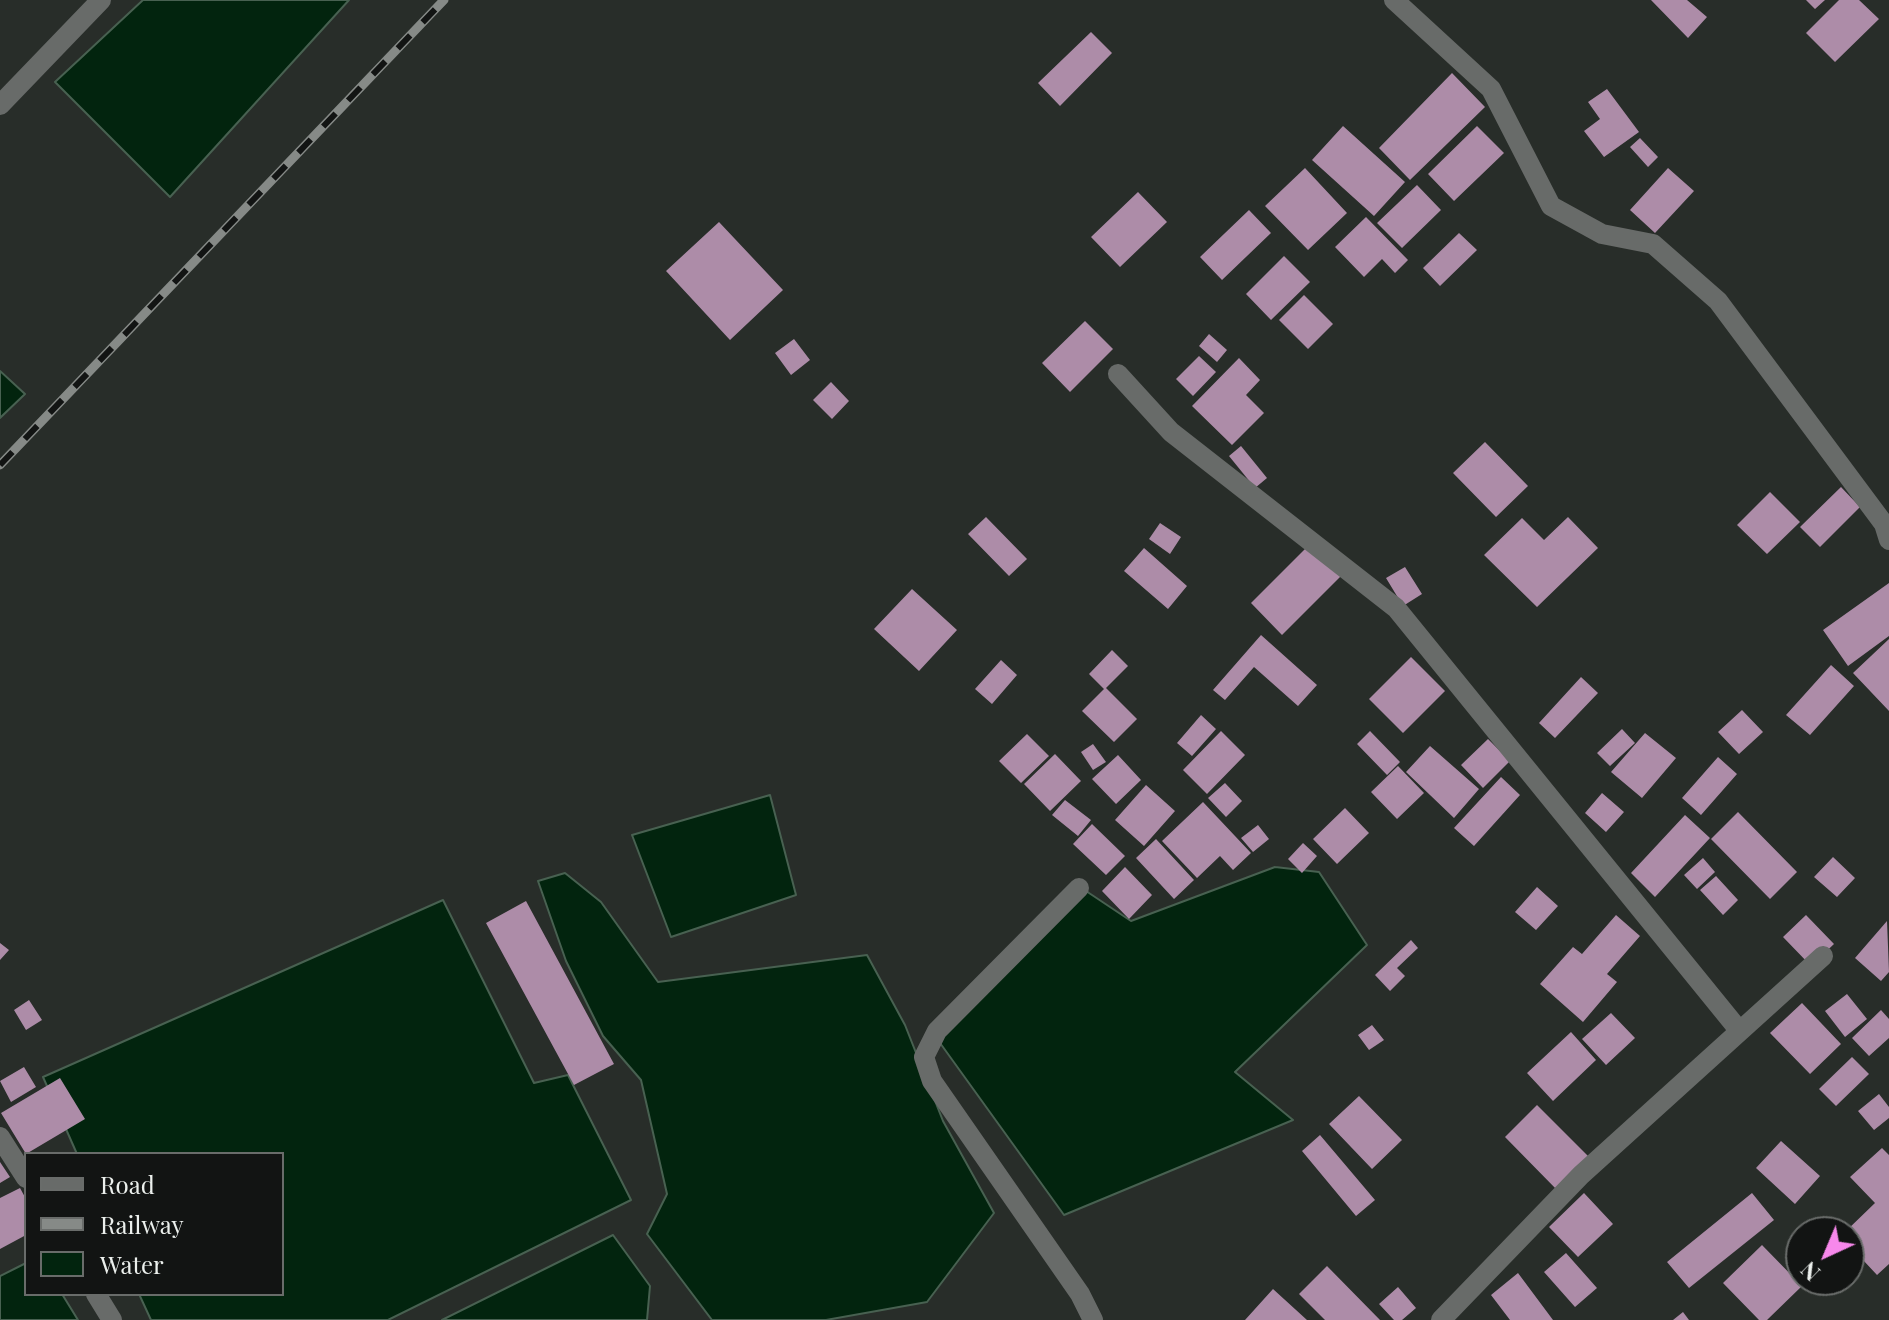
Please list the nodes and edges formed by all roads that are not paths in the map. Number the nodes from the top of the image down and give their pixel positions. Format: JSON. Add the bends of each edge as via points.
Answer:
{"nodes":[{"id":1,"x":101,"y":0,"type":"edge"},
{"id":2,"x":1394,"y":0,"type":"edge"},
{"id":3,"x":3,"y":96,"type":"edge"},
{"id":4,"x":1118,"y":374,"type":"dead end"},
{"id":5,"x":1887,"y":528,"type":"edge"},
{"id":6,"x":1079,"y":888,"type":"dead end"},
{"id":7,"x":1823,"y":956,"type":"dead end"},
{"id":8,"x":1738,"y":1029,"type":"junction"},
{"id":9,"x":0,"y":1137,"type":"edge"},
{"id":10,"x":24,"y":1175,"type":"edge"},
{"id":11,"x":97,"y":1296,"type":"edge"},
{"id":12,"x":112,"y":1320,"type":"edge"},
{"id":13,"x":1093,"y":1320,"type":"edge"},
{"id":14,"x":1441,"y":1320,"type":"edge"}],
"edges":[{"from":1,"to":3,"type":"street"},
{"from":2,"to":5,"type":"street","via":[[1491,89],[1551,206],[1602,234],[1653,244],[1718,301]]},
{"from":4,"to":8,"type":"street","via":[[1171,432],[1396,608]]},
{"from":6,"to":13,"type":"street","via":[[937,1031],[924,1057],[932,1081]]},
{"from":7,"to":8,"type":"street"},
{"from":8,"to":14,"type":"street","via":[[1581,1175]]},
{"from":9,"to":10,"type":"street"},
{"from":11,"to":12,"type":"street"}]}
